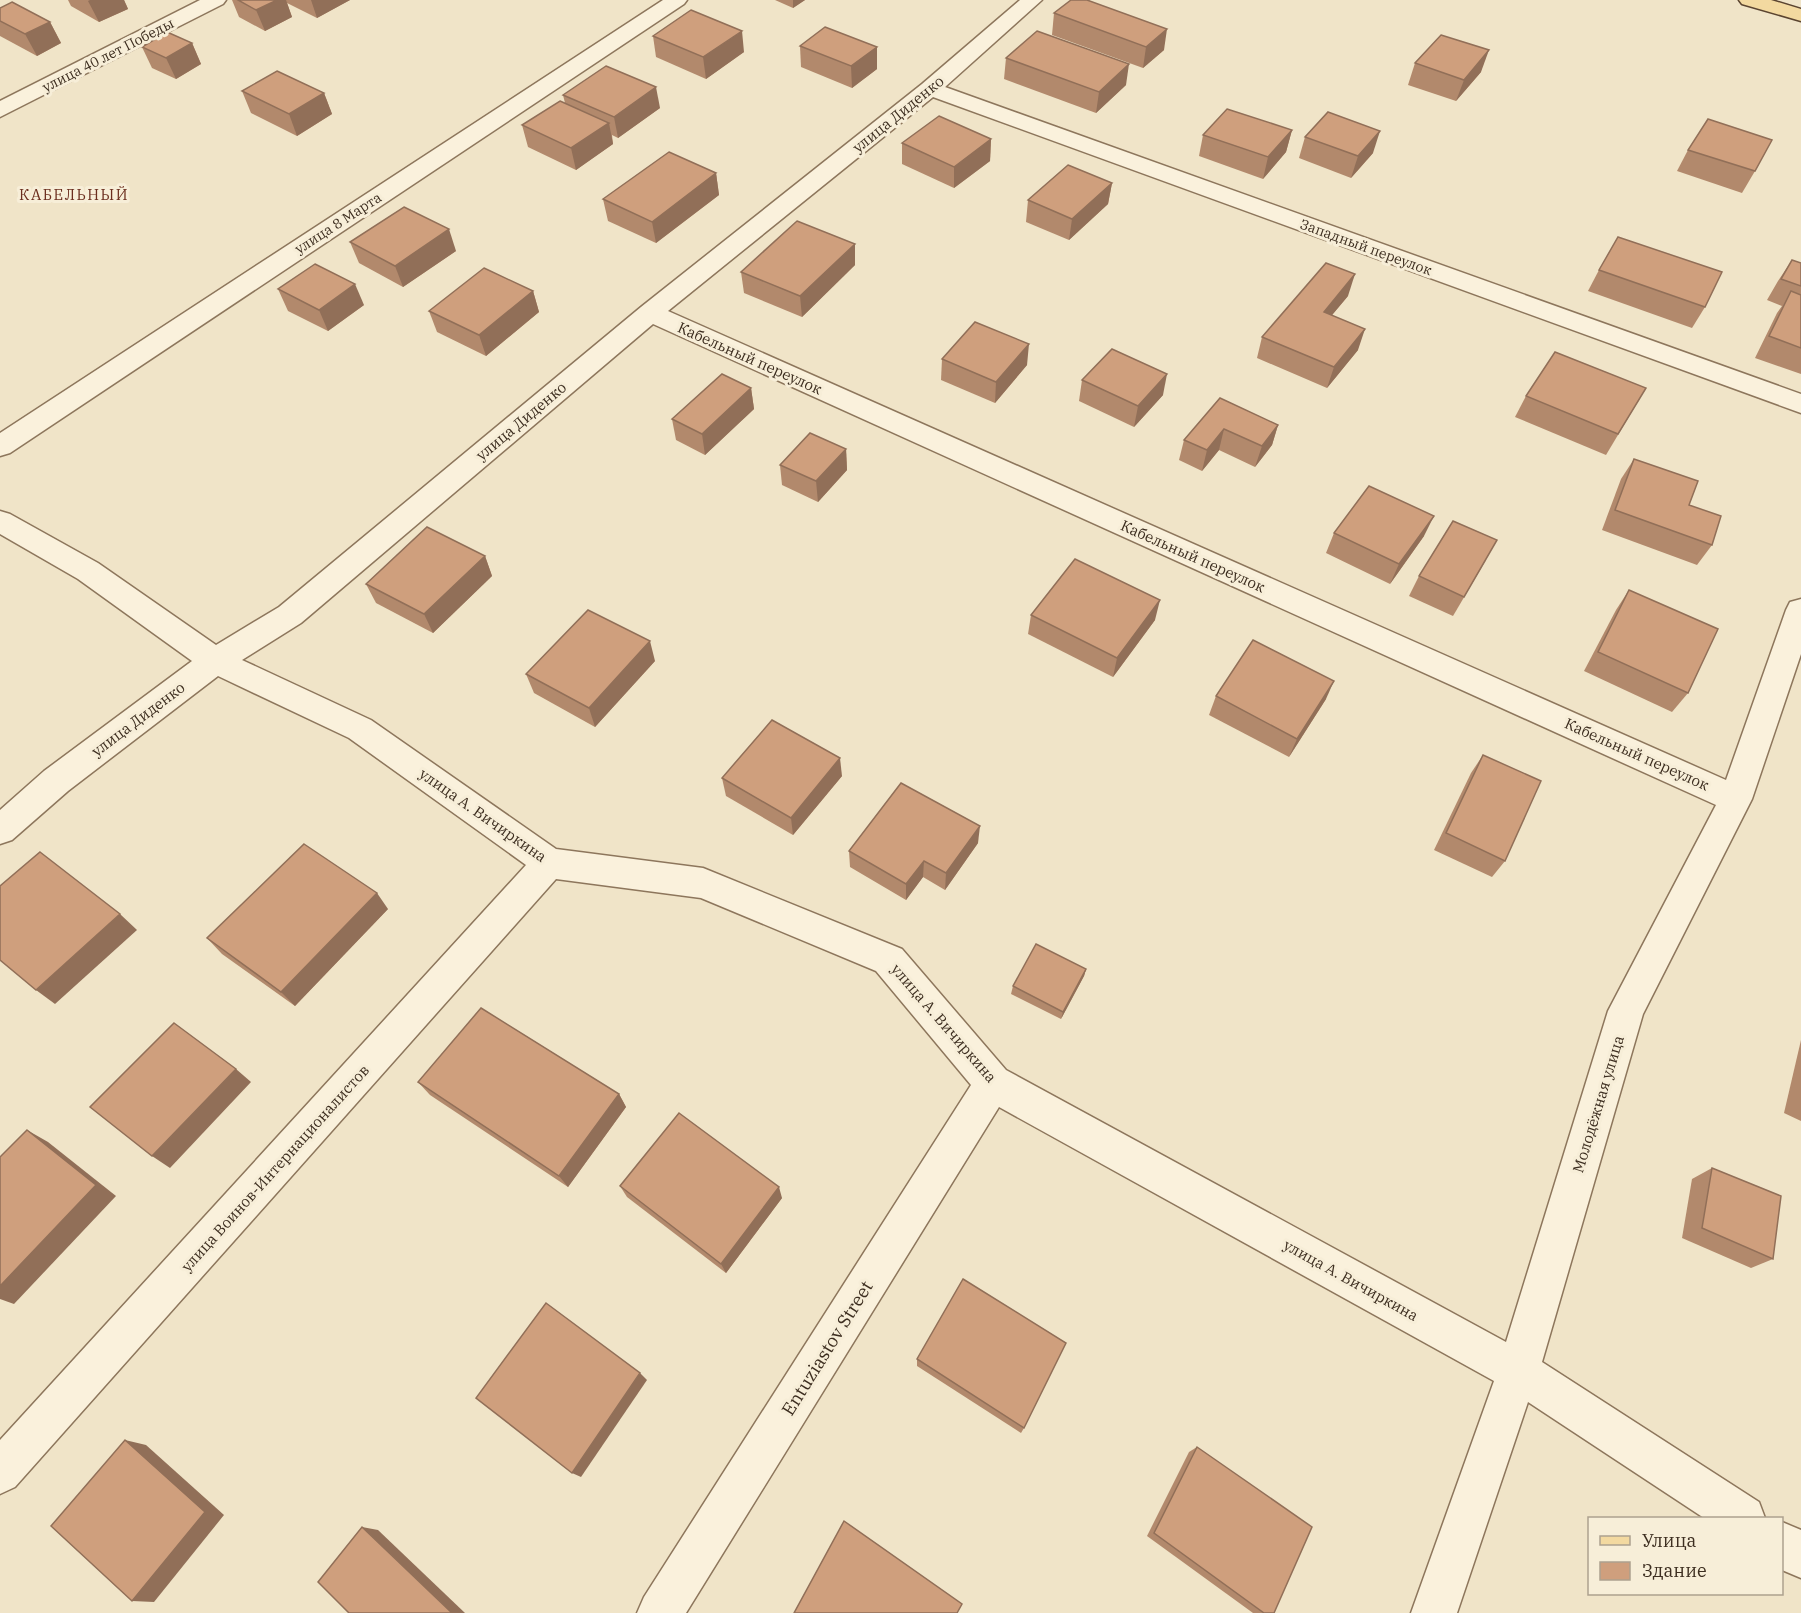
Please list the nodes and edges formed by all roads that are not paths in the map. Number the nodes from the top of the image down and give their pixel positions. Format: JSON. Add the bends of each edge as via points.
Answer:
{"nodes":[{"id":1,"x":216,"y":0,"type":"edge"},
{"id":2,"x":677,"y":0,"type":"edge"},
{"id":3,"x":1032,"y":0,"type":"edge"},
{"id":4,"x":1749,"y":0,"type":"edge"},
{"id":5,"x":1801,"y":15,"type":"edge"},
{"id":6,"x":930,"y":89,"type":"junction"},
{"id":7,"x":0,"y":110,"type":"edge"},
{"id":8,"x":650,"y":313,"type":"junction"},
{"id":9,"x":1801,"y":404,"type":"edge"},
{"id":10,"x":0,"y":446,"type":"edge"},
{"id":11,"x":0,"y":520,"type":"edge"},
{"id":12,"x":1801,"y":610,"type":"edge"},
{"id":13,"x":215,"y":662,"type":"junction"},
{"id":14,"x":1737,"y":799,"type":"junction"},
{"id":15,"x":0,"y":830,"type":"edge"},
{"id":16,"x":549,"y":863,"type":"junction"},
{"id":17,"x":993,"y":1083,"type":"junction"},
{"id":18,"x":1518,"y":1371,"type":"junction"},
{"id":19,"x":0,"y":1472,"type":"edge"},
{"id":20,"x":1741,"y":1517,"type":"edge"},
{"id":21,"x":1783,"y":1545,"type":"edge"},
{"id":22,"x":1801,"y":1556,"type":"edge"},
{"id":23,"x":660,"y":1613,"type":"edge"},
{"id":24,"x":1434,"y":1613,"type":"edge"}],
"edges":[{"from":1,"to":7,"type":"street","name":"улица 40 лет Победы"},
{"from":2,"to":10,"type":"street","name":"улица 8 Марта"},
{"from":3,"to":6,"type":"street","name":"улица Диденко"},
{"from":4,"to":5,"type":"main road"},
{"from":6,"to":8,"type":"street","name":"улица Диденко"},
{"from":6,"to":9,"type":"street","name":"Западный переулок"},
{"from":8,"to":13,"type":"street","name":"улица Диденко","via":[[290,615]]},
{"from":8,"to":14,"type":"street","name":"Кабельный переулок"},
{"from":11,"to":13,"type":"street","name":"улица А. Вичиркина","via":[[88,571]]},
{"from":12,"to":14,"type":"street","name":"Молодёжная улица"},
{"from":13,"to":15,"type":"street","name":"улица Диденко","via":[[56,781]]},
{"from":13,"to":16,"type":"street","name":"улица А. Вичиркина","via":[[360,729]]},
{"from":14,"to":18,"type":"street","name":"Молодёжная улица","via":[[1626,1011]]},
{"from":16,"to":17,"type":"street","name":"улица А. Вичиркина","via":[[704,883],[889,960]]},
{"from":16,"to":19,"type":"street","name":"улица Воинов-Интернационалистов"},
{"from":17,"to":18,"type":"street","name":"улица А. Вичиркина"},
{"from":17,"to":23,"type":"street","name":"Entuziastov Street"},
{"from":18,"to":20,"type":"street","name":"улица А. Вичиркина"},
{"from":18,"to":24,"type":"street","name":"Молодёжная улица"},
{"from":21,"to":22,"type":"street"}]}
